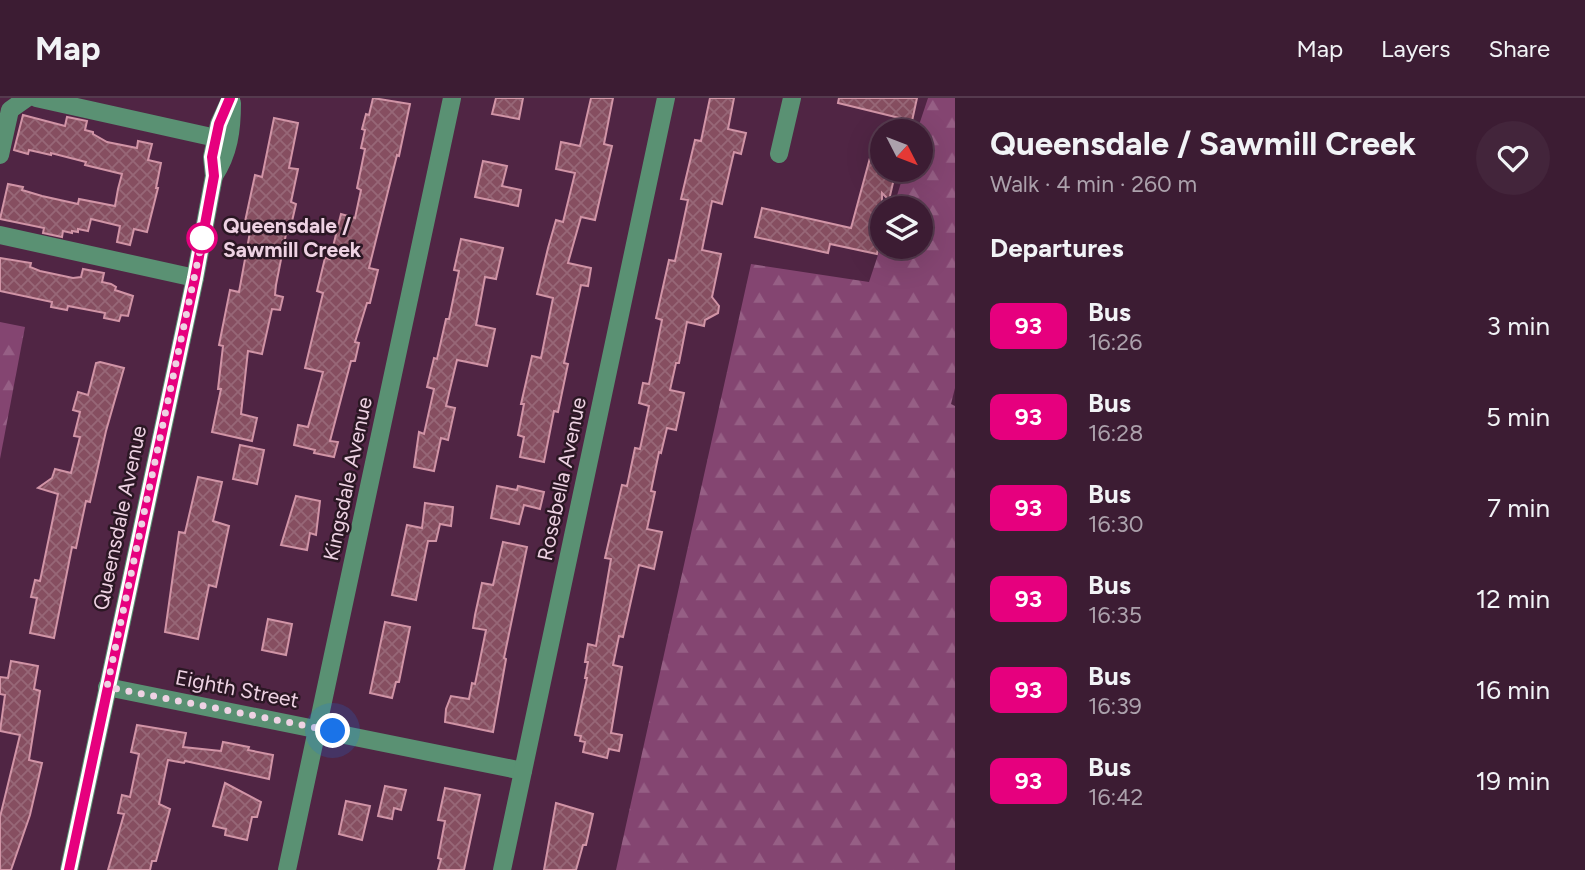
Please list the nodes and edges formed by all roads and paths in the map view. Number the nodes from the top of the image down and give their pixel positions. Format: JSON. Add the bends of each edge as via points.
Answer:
{"nodes":[{"id":1,"x":27,"y":98,"type":"edge"},
{"id":2,"x":36,"y":98,"type":"edge"},
{"id":3,"x":231,"y":98,"type":"edge"},
{"id":4,"x":452,"y":98,"type":"edge"},
{"id":5,"x":666,"y":98,"type":"edge"},
{"id":6,"x":792,"y":98,"type":"edge"},
{"id":7,"x":216,"y":138,"type":"junction"},
{"id":8,"x":779,"y":154,"type":"dead end"},
{"id":9,"x":0,"y":155,"type":"edge"},
{"id":10,"x":214,"y":176,"type":"junction"},
{"id":11,"x":0,"y":235,"type":"edge"},
{"id":12,"x":195,"y":278,"type":"junction"},
{"id":13,"x":107,"y":687,"type":"junction"},
{"id":14,"x":318,"y":728,"type":"junction"},
{"id":15,"x":523,"y":771,"type":"junction"},
{"id":16,"x":69,"y":870,"type":"edge"},
{"id":17,"x":288,"y":870,"type":"edge"},
{"id":18,"x":502,"y":870,"type":"edge"}],
"edges":[{"from":1,"to":9,"type":"street","via":[[10,110]]},
{"from":2,"to":7,"type":"street"},
{"from":3,"to":7,"type":"street","name":"Queensdale Avenue"},
{"from":3,"to":10,"type":"street","name":"Queensdale Avenue","via":[[232,127],[225,159]]},
{"from":4,"to":14,"type":"street","name":"Kingsdale Avenue"},
{"from":5,"to":15,"type":"street","name":"Rosebella Avenue"},
{"from":6,"to":8,"type":"street"},
{"from":7,"to":10,"type":"street","name":"Queensdale Avenue"},
{"from":10,"to":12,"type":"street","name":"Queensdale Avenue"},
{"from":11,"to":12,"type":"street"},
{"from":12,"to":13,"type":"street","name":"Queensdale Avenue"},
{"from":13,"to":14,"type":"street","name":"Eighth Street"},
{"from":13,"to":16,"type":"street","name":"Queensdale Avenue"},
{"from":14,"to":15,"type":"street","name":"Eighth Street"},
{"from":14,"to":17,"type":"street","name":"Kingsdale Avenue"},
{"from":15,"to":18,"type":"street","name":"Rosebella Avenue"}]}
